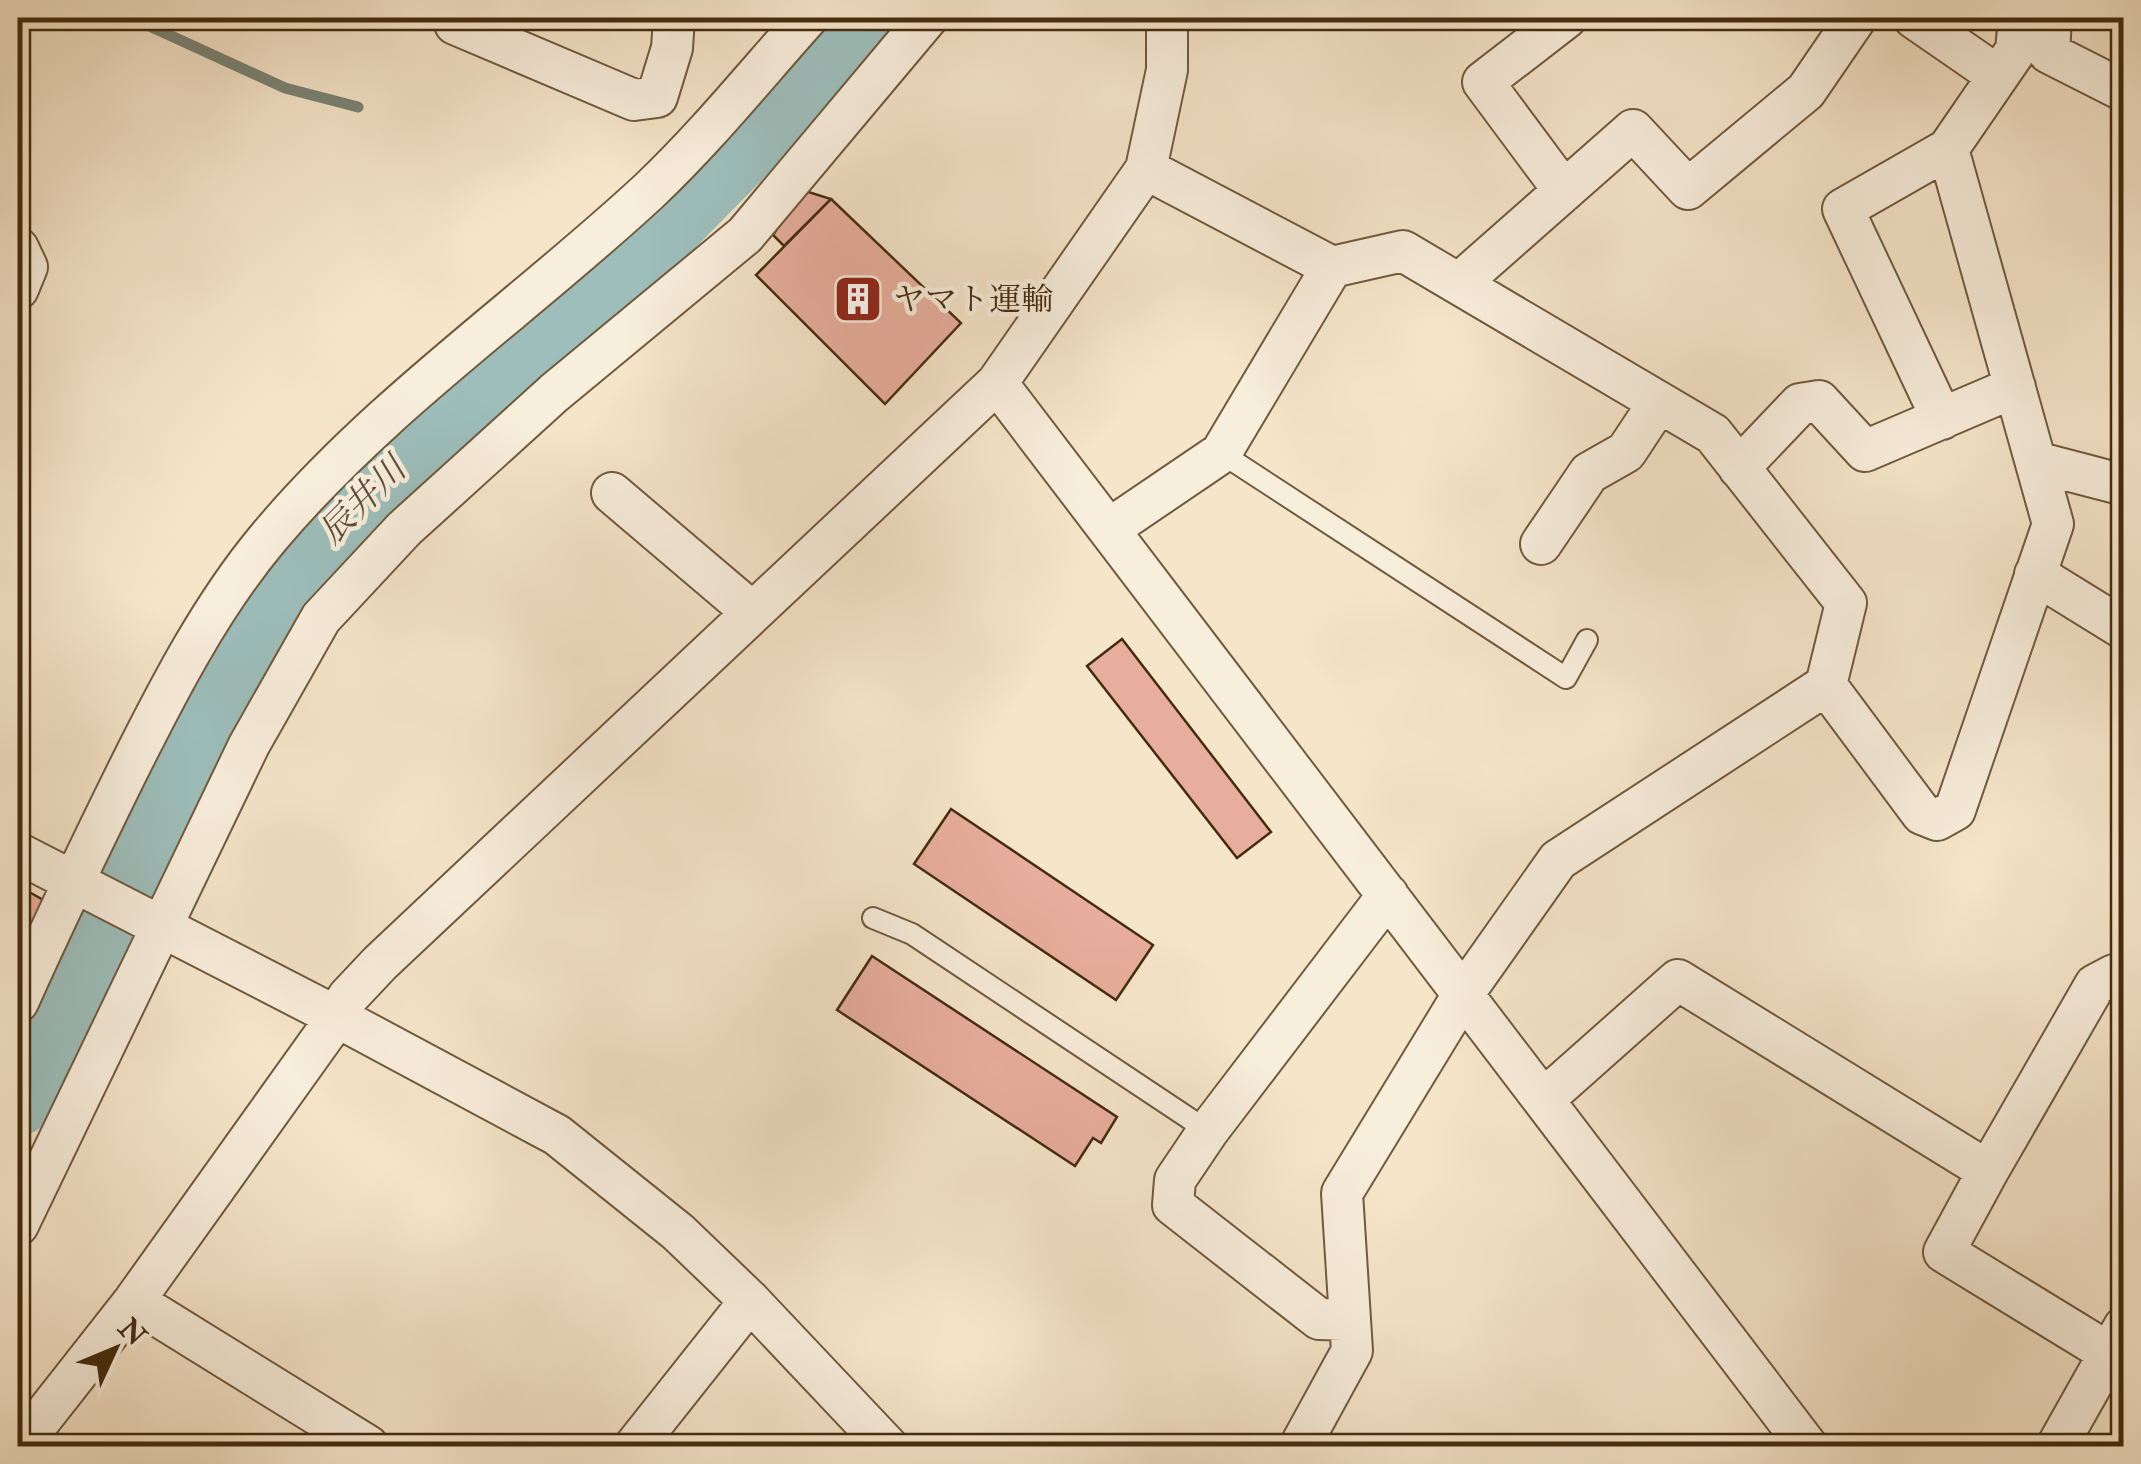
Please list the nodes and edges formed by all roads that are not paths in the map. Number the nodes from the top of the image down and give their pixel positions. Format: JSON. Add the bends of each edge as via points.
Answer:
{"nodes":[{"id":1,"x":674,"y":18,"type":"edge"},
{"id":2,"x":807,"y":18,"type":"edge"},
{"id":3,"x":928,"y":18,"type":"edge"},
{"id":4,"x":1166,"y":18,"type":"edge"},
{"id":5,"x":1566,"y":18,"type":"edge"},
{"id":6,"x":1856,"y":18,"type":"edge"},
{"id":7,"x":1914,"y":18,"type":"edge"},
{"id":8,"x":2019,"y":18,"type":"edge"},
{"id":9,"x":2051,"y":18,"type":"edge"},
{"id":10,"x":454,"y":24,"type":"dead end"},
{"id":11,"x":1998,"y":76,"type":"junction"},
{"id":12,"x":2124,"y":91,"type":"edge"},
{"id":13,"x":1948,"y":149,"type":"junction"},
{"id":14,"x":1146,"y":170,"type":"junction"},
{"id":15,"x":1564,"y":192,"type":"junction"},
{"id":16,"x":18,"y":248,"type":"edge"},
{"id":17,"x":1332,"y":267,"type":"junction"},
{"id":18,"x":1464,"y":284,"type":"junction"},
{"id":19,"x":18,"y":289,"type":"edge"},
{"id":20,"x":997,"y":382,"type":"junction"},
{"id":21,"x":2015,"y":388,"type":"junction"},
{"id":22,"x":1659,"y":402,"type":"junction"},
{"id":23,"x":1942,"y":418,"type":"junction"},
{"id":24,"x":1221,"y":453,"type":"junction"},
{"id":25,"x":2036,"y":462,"type":"junction"},
{"id":26,"x":1740,"y":468,"type":"junction"},
{"id":27,"x":2124,"y":485,"type":"edge"},
{"id":28,"x":612,"y":493,"type":"dead end"},
{"id":29,"x":1109,"y":529,"type":"junction"},
{"id":30,"x":1541,"y":544,"type":"dead end"},
{"id":31,"x":2036,"y":574,"type":"junction"},
{"id":32,"x":752,"y":612,"type":"junction"},
{"id":33,"x":2124,"y":628,"type":"edge"},
{"id":34,"x":1586,"y":640,"type":"dead end"},
{"id":35,"x":1826,"y":685,"type":"junction"},
{"id":36,"x":18,"y":853,"type":"edge"},
{"id":37,"x":79,"y":884,"type":"junction"},
{"id":38,"x":1388,"y":894,"type":"junction"},
{"id":39,"x":873,"y":918,"type":"dead end"},
{"id":40,"x":154,"y":922,"type":"junction"},
{"id":41,"x":2124,"y":985,"type":"edge"},
{"id":42,"x":1464,"y":994,"type":"junction"},
{"id":43,"x":18,"y":1002,"type":"edge"},
{"id":44,"x":338,"y":1017,"type":"junction"},
{"id":45,"x":1544,"y":1100,"type":"junction"},
{"id":46,"x":1208,"y":1131,"type":"junction"},
{"id":47,"x":1988,"y":1171,"type":"junction"},
{"id":48,"x":18,"y":1224,"type":"edge"},
{"id":49,"x":750,"y":1300,"type":"junction"},
{"id":50,"x":134,"y":1301,"type":"junction"},
{"id":51,"x":1350,"y":1320,"type":"junction"},
{"id":52,"x":2116,"y":1340,"type":"edge"},
{"id":53,"x":652,"y":1440,"type":"edge"},
{"id":54,"x":20,"y":1446,"type":"edge"},
{"id":55,"x":368,"y":1446,"type":"edge"},
{"id":56,"x":887,"y":1446,"type":"edge"},
{"id":57,"x":1300,"y":1446,"type":"edge"},
{"id":58,"x":1808,"y":1446,"type":"edge"},
{"id":59,"x":2057,"y":1446,"type":"edge"}],
"edges":[{"from":1,"to":10,"type":"street","via":[[657,97],[634,100]]},
{"from":2,"to":37,"type":"street","via":[[647,192],[374,424],[266,540],[157,710]]},
{"from":3,"to":40,"type":"street","via":[[745,235],[554,393],[404,529],[322,618]]},
{"from":4,"to":14,"type":"street","via":[[1167,70]]},
{"from":5,"to":15,"type":"street","via":[[1483,82]]},
{"from":6,"to":15,"type":"street","via":[[1806,92],[1688,188],[1633,130]]},
{"from":7,"to":11,"type":"street"},
{"from":8,"to":11,"type":"street","via":[[2016,50]]},
{"from":9,"to":12,"type":"street","via":[[2048,53]]},
{"from":11,"to":13,"type":"street"},
{"from":13,"to":21,"type":"street"},
{"from":13,"to":23,"type":"street","via":[[1843,209]]},
{"from":14,"to":17,"type":"street"},
{"from":14,"to":20,"type":"street"},
{"from":15,"to":18,"type":"street"},
{"from":16,"to":19,"type":"street","via":[[27,267]]},
{"from":17,"to":18,"type":"street","via":[[1403,251]]},
{"from":17,"to":24,"type":"street"},
{"from":18,"to":22,"type":"street"},
{"from":20,"to":29,"type":"street"},
{"from":20,"to":32,"type":"street"},
{"from":21,"to":23,"type":"street"},
{"from":21,"to":25,"type":"street"},
{"from":22,"to":26,"type":"street","via":[[1713,434]]},
{"from":22,"to":30,"type":"street","via":[[1626,452],[1590,474]]},
{"from":23,"to":26,"type":"street","via":[[1865,451],[1820,401],[1800,404]]},
{"from":24,"to":29,"type":"street"},
{"from":24,"to":34,"type":"lane","via":[[1566,678]]},
{"from":25,"to":27,"type":"street"},
{"from":25,"to":31,"type":"street","via":[[2053,524]]},
{"from":26,"to":35,"type":"street","via":[[1846,604]]},
{"from":28,"to":32,"type":"street"},
{"from":29,"to":38,"type":"street"},
{"from":31,"to":33,"type":"street"},
{"from":31,"to":35,"type":"street","via":[[1954,810],[1937,820],[1922,814]]},
{"from":32,"to":44,"type":"street","via":[[380,962]]},
{"from":35,"to":42,"type":"street","via":[[1558,860]]},
{"from":36,"to":37,"type":"street"},
{"from":37,"to":40,"type":"street"},
{"from":37,"to":43,"type":"street"},
{"from":38,"to":42,"type":"street"},
{"from":38,"to":46,"type":"street"},
{"from":39,"to":46,"type":"lane","via":[[912,934]]},
{"from":40,"to":44,"type":"street"},
{"from":40,"to":48,"type":"street"},
{"from":41,"to":47,"type":"street","via":[[2114,975],[2095,986]]},
{"from":42,"to":45,"type":"street"},
{"from":42,"to":51,"type":"street","via":[[1342,1193]]},
{"from":44,"to":49,"type":"street","via":[[557,1135]]},
{"from":44,"to":50,"type":"street"},
{"from":45,"to":47,"type":"street","via":[[1678,980]]},
{"from":45,"to":58,"type":"street"},
{"from":46,"to":51,"type":"street","via":[[1174,1180],[1173,1205],[1318,1318]]},
{"from":47,"to":52,"type":"street","via":[[1944,1252]]},
{"from":49,"to":53,"type":"street"},
{"from":49,"to":56,"type":"street"},
{"from":50,"to":54,"type":"street"},
{"from":50,"to":55,"type":"street"},
{"from":51,"to":57,"type":"street","via":[[1352,1351]]},
{"from":52,"to":59,"type":"street"}]}
